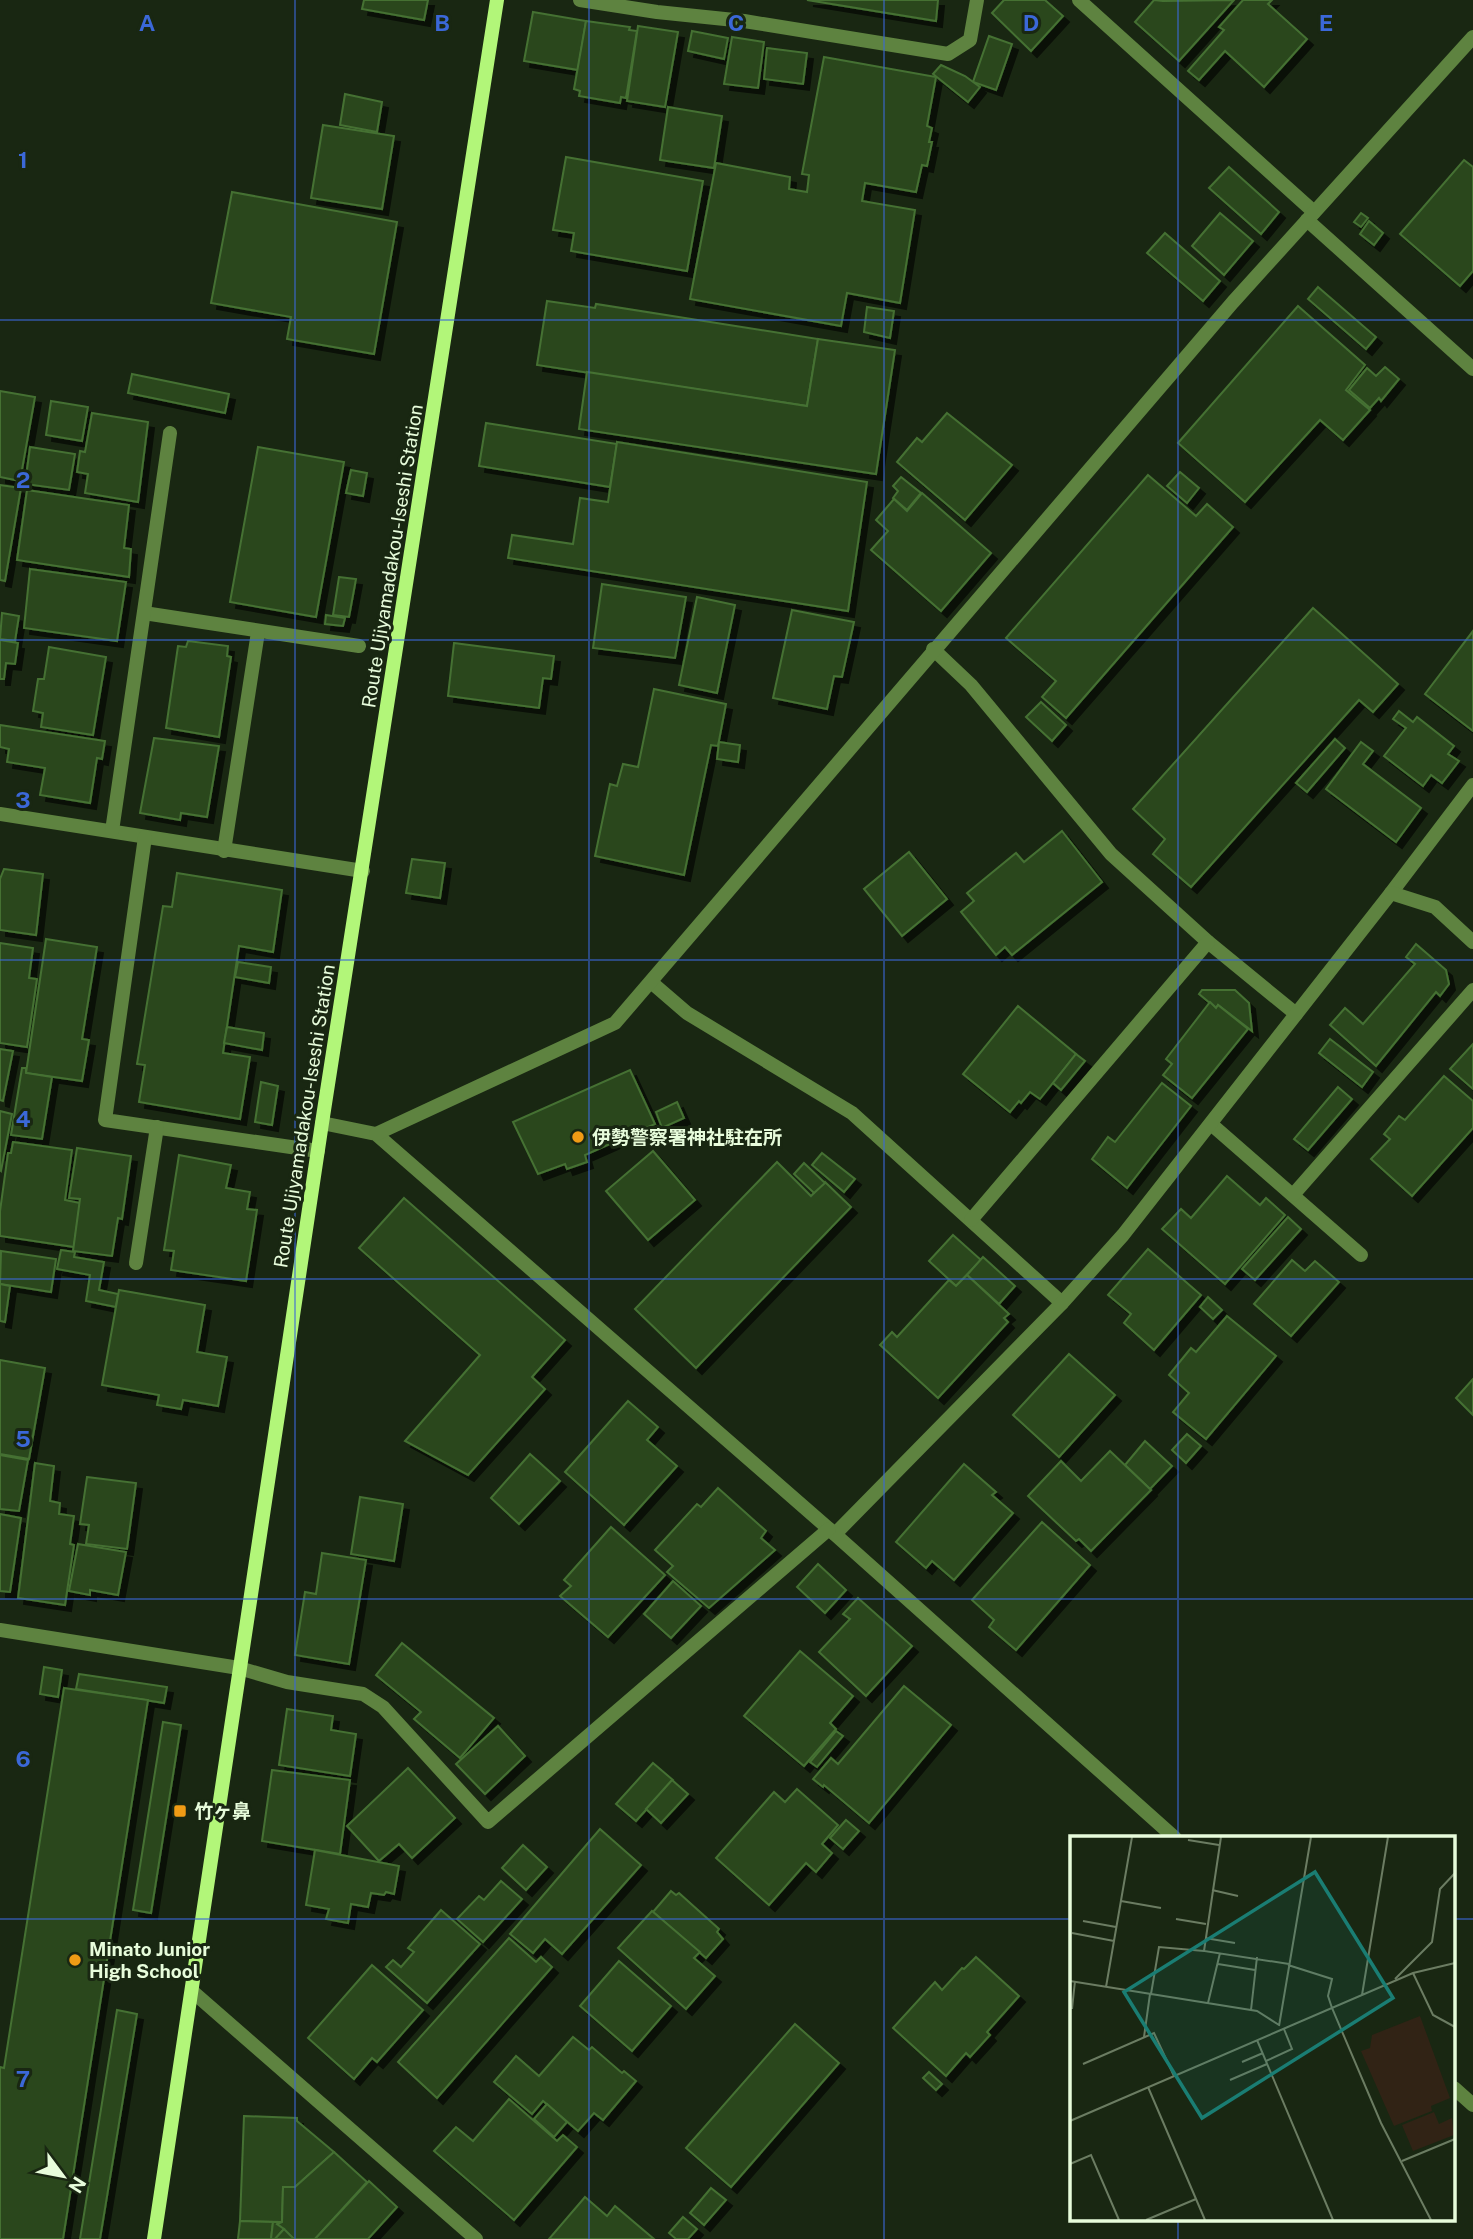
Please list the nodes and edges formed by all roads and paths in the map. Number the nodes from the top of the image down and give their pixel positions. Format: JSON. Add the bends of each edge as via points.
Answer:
{"nodes":[{"id":1,"x":497,"y":0,"type":"edge"},
{"id":2,"x":580,"y":0,"type":"edge"},
{"id":3,"x":976,"y":0,"type":"edge"},
{"id":4,"x":1079,"y":0,"type":"edge"},
{"id":5,"x":1473,"y":37,"type":"edge"},
{"id":6,"x":1311,"y":216,"type":"junction"},
{"id":7,"x":1473,"y":369,"type":"edge"},
{"id":8,"x":170,"y":433,"type":"dead end"},
{"id":9,"x":144,"y":613,"type":"junction"},
{"id":10,"x":258,"y":632,"type":"junction"},
{"id":11,"x":359,"y":646,"type":"dead end"},
{"id":12,"x":933,"y":649,"type":"junction"},
{"id":13,"x":1473,"y":785,"type":"edge"},
{"id":14,"x":0,"y":814,"type":"edge"},
{"id":15,"x":112,"y":831,"type":"junction"},
{"id":16,"x":145,"y":837,"type":"junction"},
{"id":17,"x":224,"y":851,"type":"junction"},
{"id":18,"x":363,"y":871,"type":"junction"},
{"id":19,"x":1391,"y":893,"type":"junction"},
{"id":20,"x":1208,"y":942,"type":"junction"},
{"id":21,"x":1473,"y":942,"type":"edge"},
{"id":22,"x":651,"y":982,"type":"junction"},
{"id":23,"x":1473,"y":990,"type":"edge"},
{"id":24,"x":1296,"y":1014,"type":"junction"},
{"id":25,"x":322,"y":1124,"type":"junction"},
{"id":26,"x":1211,"y":1124,"type":"junction"},
{"id":27,"x":156,"y":1127,"type":"junction"},
{"id":28,"x":376,"y":1134,"type":"junction"},
{"id":29,"x":318,"y":1151,"type":"junction"},
{"id":30,"x":1293,"y":1195,"type":"junction"},
{"id":31,"x":971,"y":1220,"type":"junction"},
{"id":32,"x":1361,"y":1255,"type":"dead end"},
{"id":33,"x":136,"y":1263,"type":"dead end"},
{"id":34,"x":1062,"y":1303,"type":"junction"},
{"id":35,"x":832,"y":1531,"type":"junction"},
{"id":36,"x":0,"y":1630,"type":"edge"},
{"id":37,"x":239,"y":1668,"type":"junction"},
{"id":38,"x":1173,"y":1836,"type":"edge"},
{"id":39,"x":193,"y":1992,"type":"junction"},
{"id":40,"x":1456,"y":2090,"type":"edge"},
{"id":41,"x":1473,"y":2105,"type":"edge"},
{"id":42,"x":154,"y":2239,"type":"edge"},
{"id":43,"x":476,"y":2239,"type":"edge"}],
"edges":[{"from":1,"to":18,"type":"main road","name":"Route Ujiyamadakou-Iseshi Station"},
{"from":2,"to":3,"type":"street","via":[[948,54],[970,40]]},
{"from":4,"to":6,"type":"street"},
{"from":5,"to":6,"type":"street"},
{"from":6,"to":7,"type":"street"},
{"from":6,"to":12,"type":"street"},
{"from":8,"to":9,"type":"street"},
{"from":9,"to":10,"type":"street"},
{"from":9,"to":15,"type":"street"},
{"from":10,"to":11,"type":"street"},
{"from":10,"to":17,"type":"street"},
{"from":12,"to":20,"type":"street","via":[[971,685],[1111,854]]},
{"from":12,"to":22,"type":"street"},
{"from":13,"to":19,"type":"street"},
{"from":14,"to":15,"type":"street"},
{"from":15,"to":16,"type":"street"},
{"from":16,"to":17,"type":"street"},
{"from":16,"to":27,"type":"street","via":[[105,1120]]},
{"from":17,"to":18,"type":"street"},
{"from":18,"to":25,"type":"main road","name":"Route Ujiyamadakou-Iseshi Station"},
{"from":19,"to":21,"type":"street","via":[[1435,907]]},
{"from":19,"to":24,"type":"street"},
{"from":20,"to":24,"type":"street"},
{"from":20,"to":31,"type":"street"},
{"from":22,"to":28,"type":"street","via":[[615,1023]]},
{"from":22,"to":31,"type":"street","via":[[687,1013],[852,1113]]},
{"from":23,"to":30,"type":"street"},
{"from":24,"to":26,"type":"street"},
{"from":25,"to":28,"type":"street"},
{"from":25,"to":29,"type":"main road","name":"Route Ujiyamadakou-Iseshi Station"},
{"from":26,"to":30,"type":"street"},
{"from":26,"to":34,"type":"street"},
{"from":27,"to":29,"type":"street"},
{"from":27,"to":33,"type":"street"},
{"from":28,"to":35,"type":"street"},
{"from":29,"to":37,"type":"main road","name":"Route Ujiyamadakou-Iseshi Station"},
{"from":30,"to":32,"type":"street"},
{"from":31,"to":34,"type":"street"},
{"from":34,"to":35,"type":"street"},
{"from":35,"to":37,"type":"street","via":[[488,1822],[373,1700],[363,1694],[287,1682]]},
{"from":35,"to":38,"type":"street"},
{"from":36,"to":37,"type":"street"},
{"from":37,"to":39,"type":"main road","name":"Route Ujiyamadakou-Iseshi Station"},
{"from":39,"to":42,"type":"main road","name":"Route Ujiyamadakou-Iseshi Station"},
{"from":39,"to":43,"type":"street"},
{"from":40,"to":41,"type":"street"}]}
